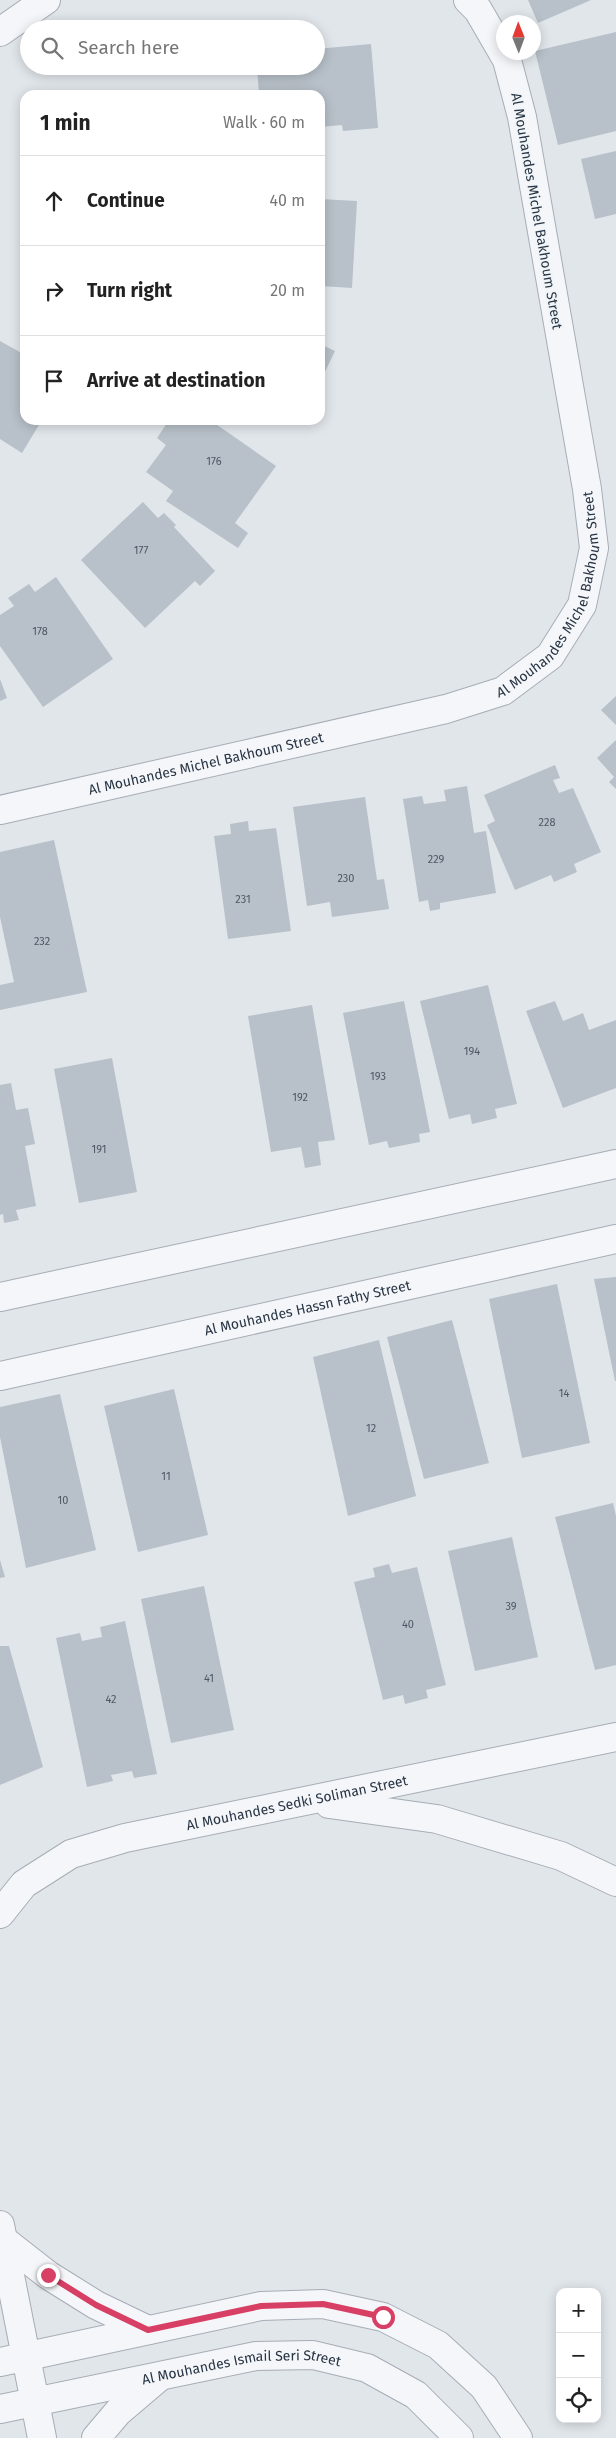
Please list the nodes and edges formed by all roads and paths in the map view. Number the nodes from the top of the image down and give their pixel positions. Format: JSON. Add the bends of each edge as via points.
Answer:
{"nodes":[{"id":1,"x":46,"y":0,"type":"edge"},
{"id":2,"x":468,"y":0,"type":"edge"},
{"id":3,"x":0,"y":32,"type":"edge"},
{"id":4,"x":0,"y":810,"type":"edge"},
{"id":5,"x":616,"y":1164,"type":"edge"},
{"id":6,"x":616,"y":1240,"type":"edge"},
{"id":7,"x":0,"y":1297,"type":"edge"},
{"id":8,"x":0,"y":1376,"type":"edge"},
{"id":9,"x":616,"y":1737,"type":"edge"},
{"id":10,"x":308,"y":1802,"type":"junction"},
{"id":11,"x":616,"y":1882,"type":"edge"},
{"id":12,"x":0,"y":1914,"type":"edge"},
{"id":13,"x":1,"y":2236,"type":"edge"},
{"id":14,"x":148,"y":2330,"type":"junction"},
{"id":15,"x":13,"y":2359,"type":"edge"},
{"id":16,"x":160,"y":2376,"type":"junction"},
{"id":17,"x":34,"y":2402,"type":"junction"},
{"id":18,"x":0,"y":2410,"type":"edge"},
{"id":19,"x":42,"y":2438,"type":"edge"},
{"id":20,"x":96,"y":2438,"type":"edge"},
{"id":21,"x":460,"y":2438,"type":"edge"},
{"id":22,"x":518,"y":2438,"type":"edge"}],
"edges":[{"from":1,"to":3,"type":"street"},
{"from":2,"to":4,"type":"street","name":"Al Mouhandes Michel Bakhoum Street","via":[[478,10],[508,60],[522,117],[593,538],[594,548],[582,605],[550,656],[503,692],[446,710]]},
{"from":5,"to":7,"type":"street"},
{"from":6,"to":8,"type":"street","name":"Al Mouhandes Hassn Fathy Street"},
{"from":9,"to":10,"type":"street","name":"Al Mouhandes Sedki Soliman Street"},
{"from":10,"to":11,"type":"street","via":[[436,1819],[561,1856]]},
{"from":10,"to":12,"type":"street","name":"Al Mouhandes Sedki Soliman Street","via":[[125,1838],[71,1854],[24,1884]]},
{"from":13,"to":14,"type":"street","via":[[48,2275],[96,2305]]},
{"from":13,"to":15,"type":"street"},
{"from":14,"to":15,"type":"street"},
{"from":14,"to":22,"type":"street","via":[[261,2306],[323,2304],[383,2317],[438,2345],[484,2387]]},
{"from":15,"to":17,"type":"street"},
{"from":16,"to":17,"type":"street","name":"Al Mouhandes Ismail Seri Street"},
{"from":16,"to":20,"type":"street","via":[[118,2412]]},
{"from":16,"to":21,"type":"street","name":"Al Mouhandes Ismail Seri Street","via":[[256,2356],[312,2354],[367,2368],[416,2395]]},
{"from":17,"to":18,"type":"street","name":"Al Mouhandes Ismail Seri Street"},
{"from":17,"to":19,"type":"street"}]}
